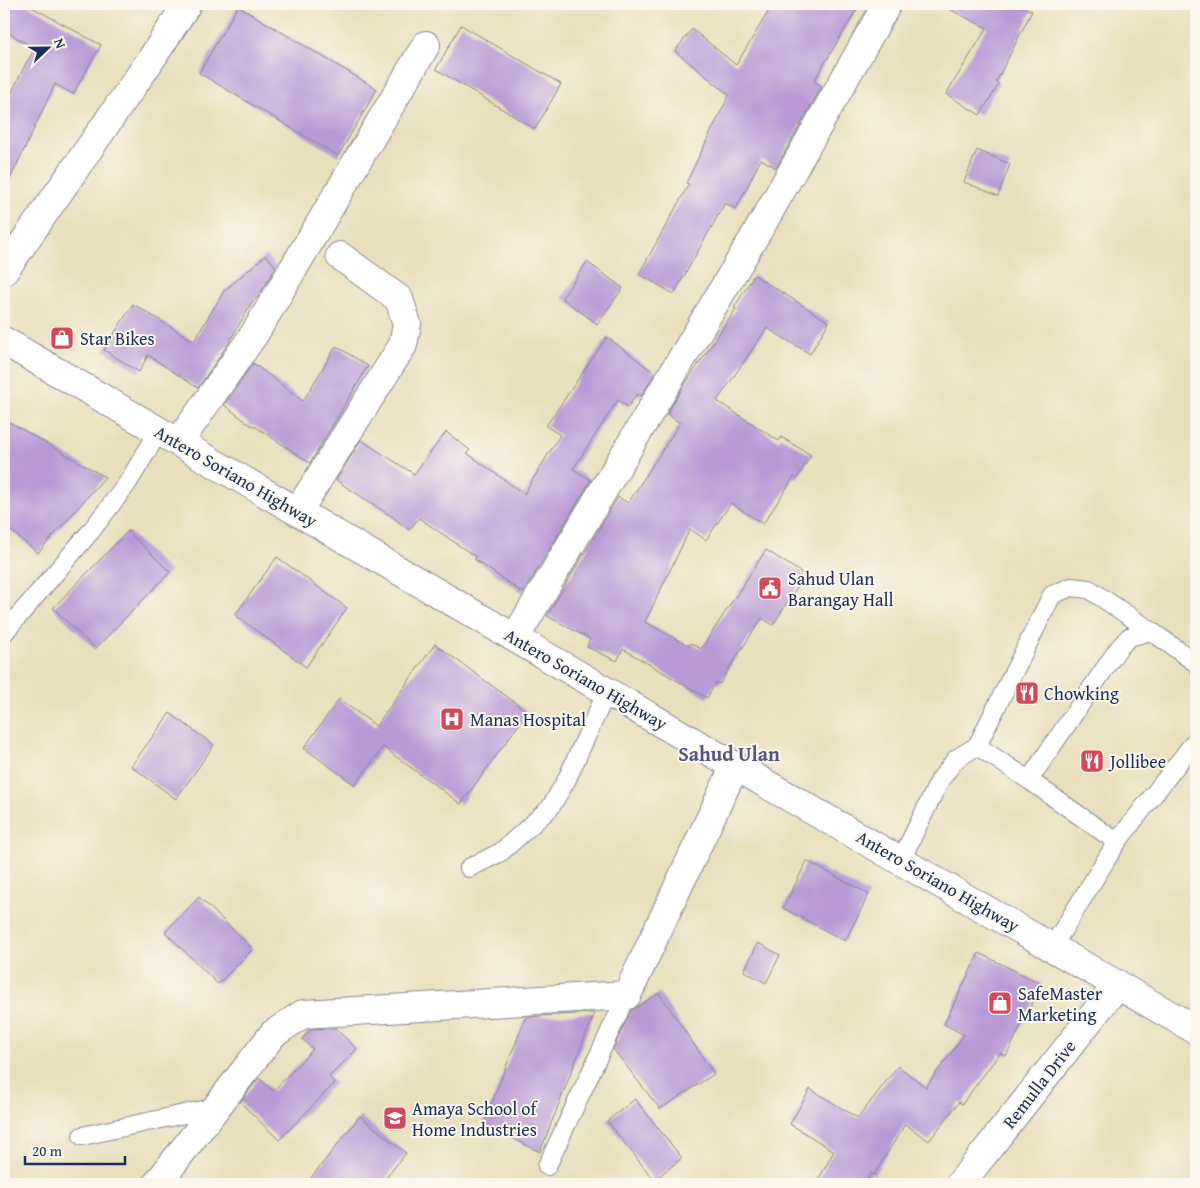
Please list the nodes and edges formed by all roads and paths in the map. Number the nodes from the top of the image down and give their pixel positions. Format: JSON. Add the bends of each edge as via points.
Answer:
{"nodes":[{"id":1,"x":187,"y":4,"type":"edge"},
{"id":2,"x":888,"y":4,"type":"edge"},
{"id":3,"x":426,"y":45,"type":"dead end"},
{"id":4,"x":340,"y":256,"type":"dead end"},
{"id":5,"x":4,"y":271,"type":"edge"},
{"id":6,"x":4,"y":341,"type":"edge"},
{"id":7,"x":169,"y":437,"type":"junction"},
{"id":8,"x":298,"y":512,"type":"junction"},
{"id":9,"x":1150,"y":631,"type":"junction"},
{"id":10,"x":4,"y":633,"type":"edge"},
{"id":11,"x":515,"y":638,"type":"junction"},
{"id":12,"x":1196,"y":664,"type":"edge"},
{"id":13,"x":607,"y":691,"type":"junction"},
{"id":14,"x":1196,"y":740,"type":"edge"},
{"id":15,"x":977,"y":746,"type":"junction"},
{"id":16,"x":735,"y":766,"type":"junction"},
{"id":17,"x":1029,"y":780,"type":"junction"},
{"id":18,"x":1117,"y":842,"type":"junction"},
{"id":19,"x":901,"y":860,"type":"junction"},
{"id":20,"x":469,"y":868,"type":"dead end"},
{"id":21,"x":1053,"y":946,"type":"junction"},
{"id":22,"x":1118,"y":984,"type":"junction"},
{"id":23,"x":627,"y":994,"type":"junction"},
{"id":24,"x":1196,"y":1030,"type":"edge"},
{"id":25,"x":218,"y":1107,"type":"junction"},
{"id":26,"x":82,"y":1136,"type":"dead end"},
{"id":27,"x":546,"y":1166,"type":"dead end"},
{"id":28,"x":157,"y":1184,"type":"edge"},
{"id":29,"x":960,"y":1184,"type":"edge"}],
"edges":[{"from":1,"to":5,"type":"street"},
{"from":2,"to":11,"type":"street","via":[[760,228]]},
{"from":3,"to":7,"type":"street","via":[[255,333]]},
{"from":4,"to":8,"type":"street","via":[[399,299],[407,324],[403,344]]},
{"from":6,"to":7,"type":"street","name":"Antero Soriano Highway"},
{"from":7,"to":8,"type":"street","name":"Antero Soriano Highway"},
{"from":7,"to":10,"type":"lane"},
{"from":8,"to":11,"type":"street","name":"Antero Soriano Highway"},
{"from":9,"to":12,"type":"lane"},
{"from":9,"to":15,"type":"lane","via":[[1089,589],[1071,586],[1052,595]]},
{"from":9,"to":17,"type":"lane","via":[[1129,638],[1118,649]]},
{"from":11,"to":13,"type":"street","name":"Antero Soriano Highway"},
{"from":13,"to":16,"type":"street","name":"Antero Soriano Highway"},
{"from":13,"to":20,"type":"lane","via":[[566,781],[550,808],[501,852]]},
{"from":14,"to":18,"type":"lane"},
{"from":15,"to":17,"type":"lane"},
{"from":15,"to":19,"type":"lane","via":[[956,759],[940,780]]},
{"from":16,"to":19,"type":"street","name":"Antero Soriano Highway"},
{"from":16,"to":23,"type":"street"},
{"from":17,"to":18,"type":"lane"},
{"from":18,"to":21,"type":"lane"},
{"from":19,"to":21,"type":"street","name":"Antero Soriano Highway"},
{"from":21,"to":22,"type":"street","name":"Antero Soriano Highway"},
{"from":22,"to":24,"type":"street","name":"Antero Soriano Highway"},
{"from":22,"to":29,"type":"street","name":"Remulla Drive"},
{"from":23,"to":25,"type":"street","via":[[303,1014],[273,1034]]},
{"from":23,"to":27,"type":"lane"},
{"from":25,"to":26,"type":"lane"},
{"from":25,"to":28,"type":"street"}]}
